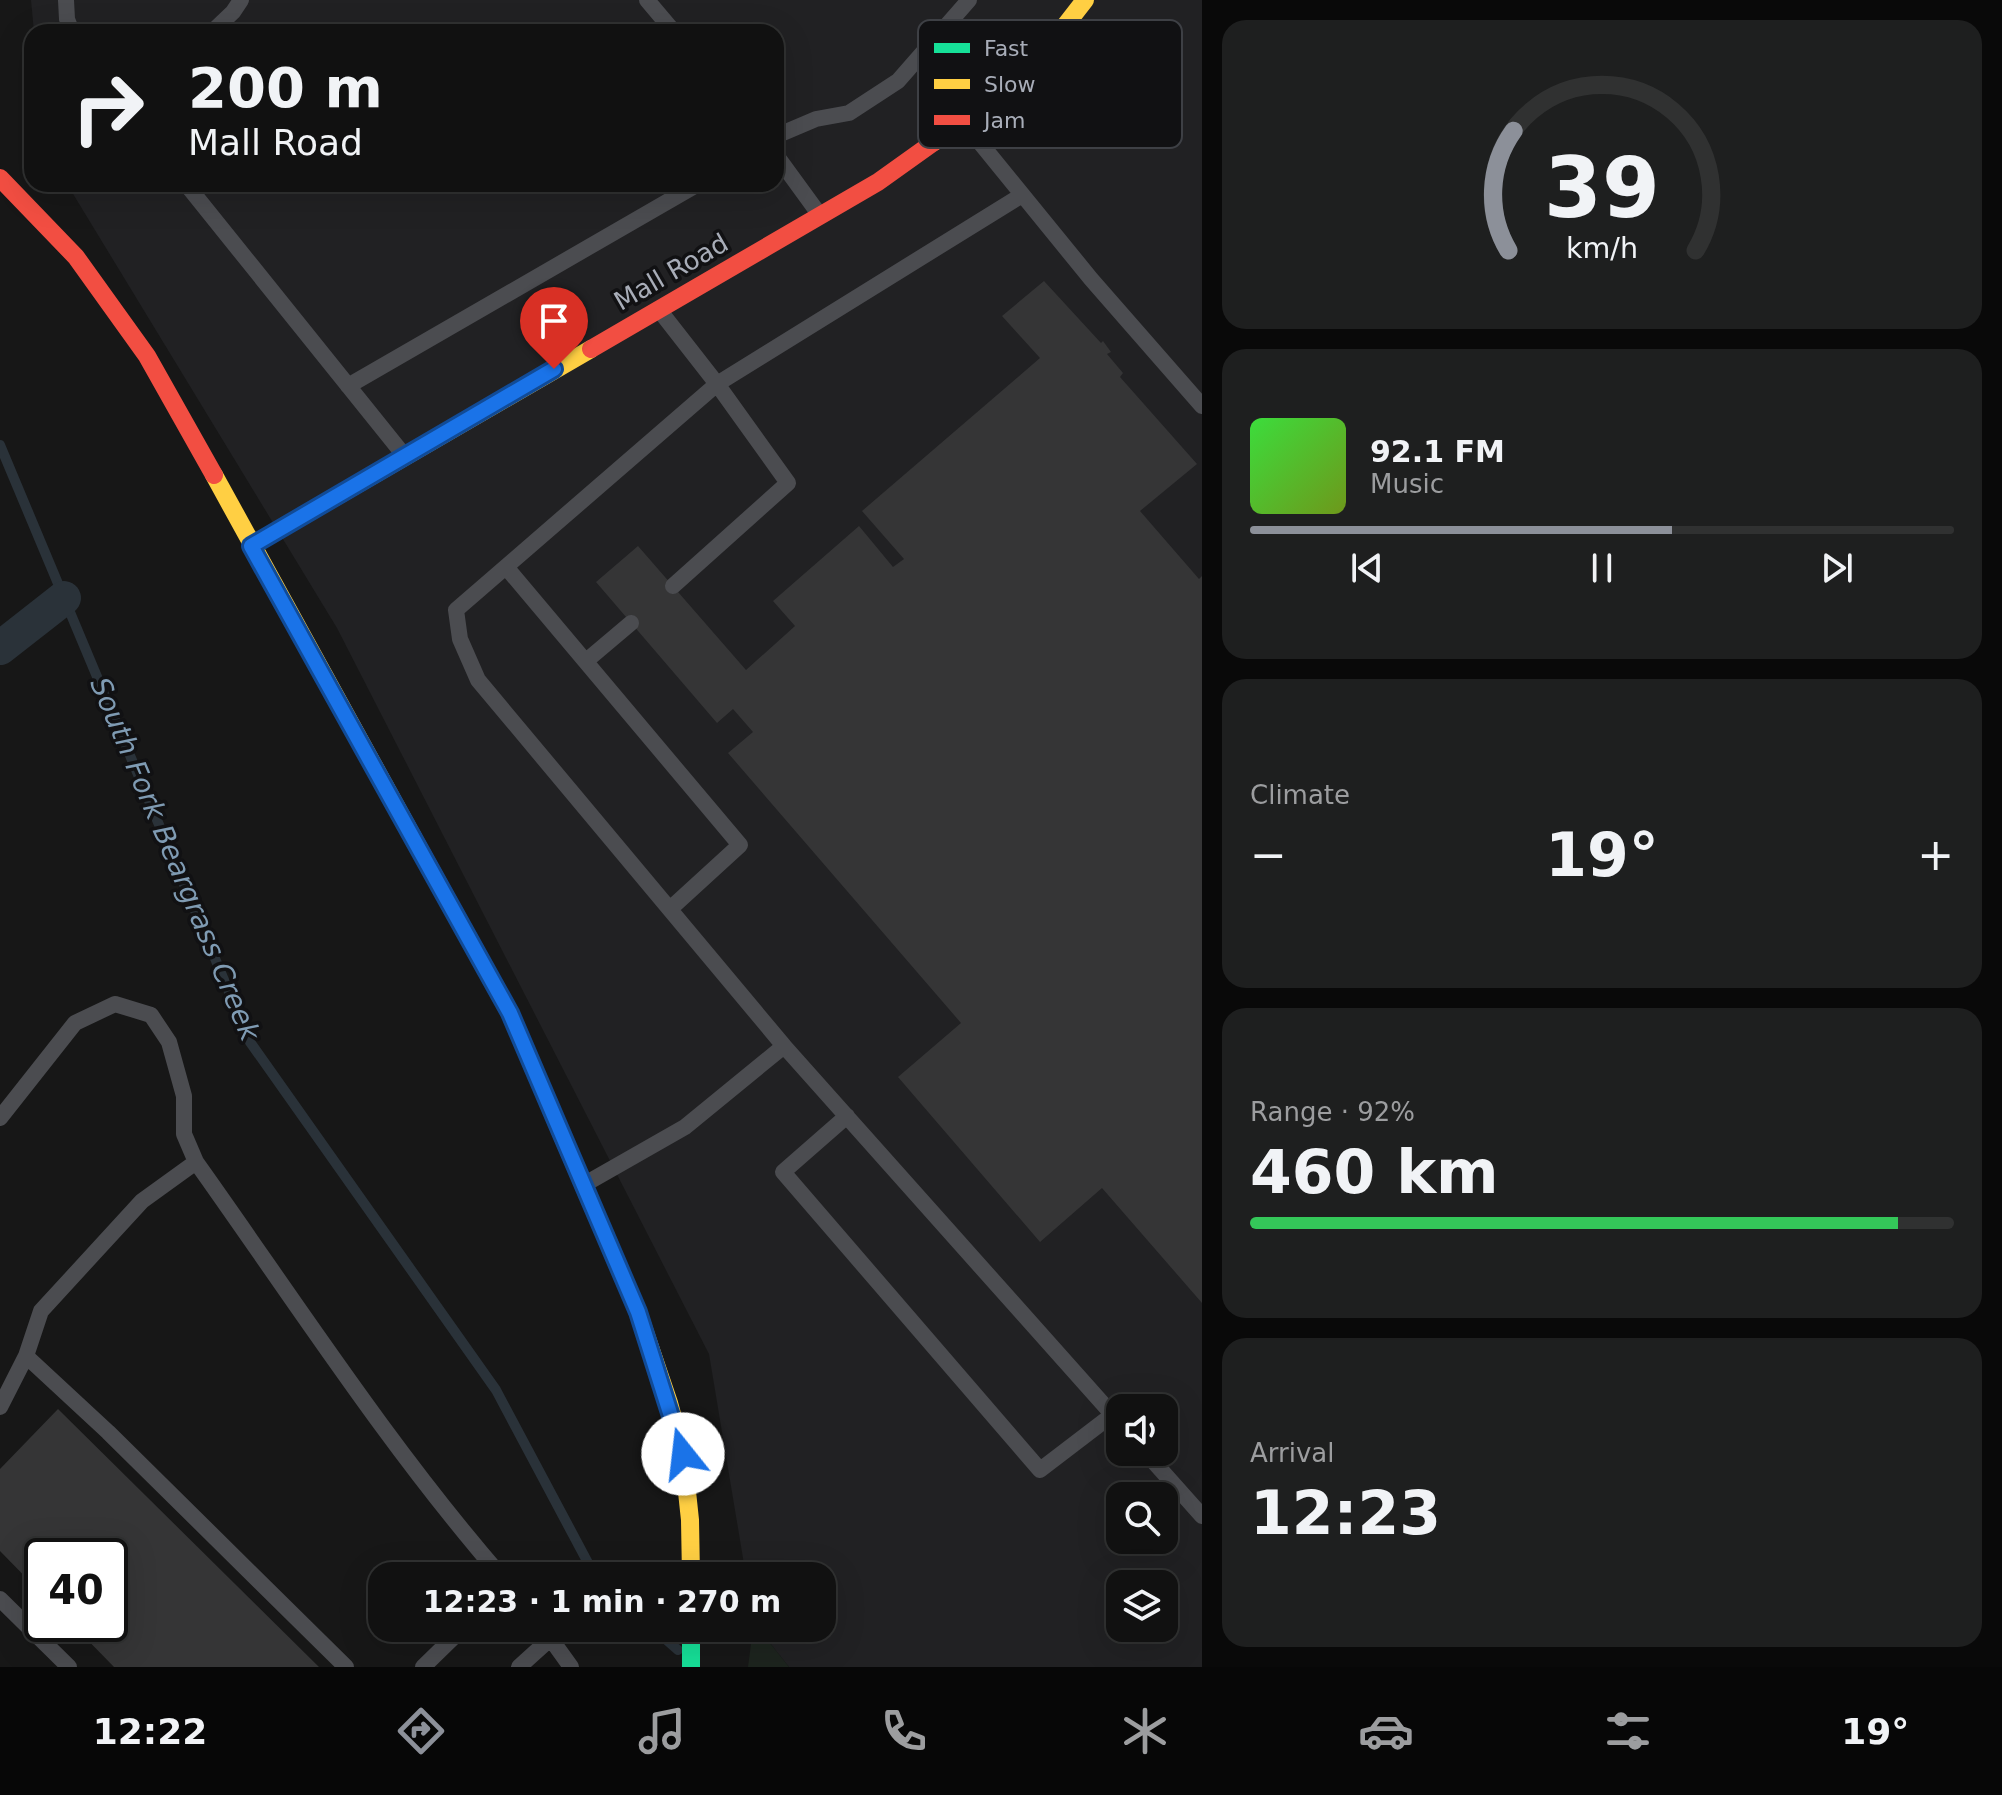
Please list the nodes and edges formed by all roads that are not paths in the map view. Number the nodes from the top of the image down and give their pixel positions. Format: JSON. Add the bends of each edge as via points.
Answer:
{"nodes":[{"id":1,"x":66,"y":0,"type":"edge"},
{"id":2,"x":241,"y":0,"type":"edge"},
{"id":3,"x":647,"y":0,"type":"edge"},
{"id":4,"x":969,"y":0,"type":"edge"},
{"id":5,"x":1085,"y":0,"type":"edge"},
{"id":6,"x":951,"y":20,"type":"edge"},
{"id":7,"x":1069,"y":20,"type":"edge"},
{"id":8,"x":69,"y":24,"type":"edge"},
{"id":9,"x":220,"y":24,"type":"edge"},
{"id":10,"x":667,"y":24,"type":"edge"},
{"id":11,"x":918,"y":58,"type":"edge"},
{"id":12,"x":784,"y":133,"type":"edge"},
{"id":13,"x":925,"y":148,"type":"edge"},
{"id":14,"x":985,"y":148,"type":"edge"},
{"id":15,"x":784,"y":166,"type":"edge"},
{"id":16,"x":0,"y":178,"type":"edge"},
{"id":17,"x":192,"y":192,"type":"edge"},
{"id":18,"x":684,"y":192,"type":"edge"},
{"id":19,"x":1022,"y":195,"type":"junction"},
{"id":20,"x":820,"y":216,"type":"junction"},
{"id":21,"x":658,"y":309,"type":"junction"},
{"id":22,"x":717,"y":384,"type":"junction"},
{"id":23,"x":348,"y":386,"type":"junction"},
{"id":24,"x":1202,"y":406,"type":"edge"},
{"id":25,"x":405,"y":455,"type":"junction"},
{"id":26,"x":251,"y":546,"type":"junction"},
{"id":27,"x":506,"y":567,"type":"junction"},
{"id":28,"x":673,"y":586,"type":"dead end"},
{"id":29,"x":631,"y":623,"type":"dead end"},
{"id":30,"x":586,"y":661,"type":"junction"},
{"id":31,"x":670,"y":909,"type":"junction"},
{"id":32,"x":784,"y":1046,"type":"junction"},
{"id":33,"x":847,"y":1116,"type":"junction"},
{"id":34,"x":0,"y":1118,"type":"edge"},
{"id":35,"x":196,"y":1162,"type":"junction"},
{"id":36,"x":583,"y":1184,"type":"junction"},
{"id":37,"x":26,"y":1356,"type":"junction"},
{"id":38,"x":0,"y":1407,"type":"edge"},
{"id":39,"x":1106,"y":1408,"type":"edge"},
{"id":40,"x":1106,"y":1426,"type":"edge"},
{"id":41,"x":1157,"y":1466,"type":"edge"},
{"id":42,"x":1202,"y":1516,"type":"edge"},
{"id":43,"x":489,"y":1562,"type":"edge"},
{"id":44,"x":691,"y":1562,"type":"edge"},
{"id":45,"x":0,"y":1599,"type":"edge"},
{"id":46,"x":449,"y":1642,"type":"edge"},
{"id":47,"x":540,"y":1642,"type":"edge"},
{"id":48,"x":553,"y":1642,"type":"edge"},
{"id":49,"x":691,"y":1642,"type":"edge"},
{"id":50,"x":69,"y":1667,"type":"edge"},
{"id":51,"x":346,"y":1667,"type":"edge"},
{"id":52,"x":423,"y":1667,"type":"edge"},
{"id":53,"x":519,"y":1667,"type":"edge"},
{"id":54,"x":571,"y":1667,"type":"edge"},
{"id":55,"x":691,"y":1667,"type":"edge"}],
"edges":[{"from":1,"to":8,"type":"lane"},
{"from":2,"to":9,"type":"lane"},
{"from":3,"to":10,"type":"lane"},
{"from":4,"to":6,"type":"lane"},
{"from":5,"to":7,"type":"street","name":"Mall Road"},
{"from":11,"to":12,"type":"lane","via":[[898,81],[849,113]]},
{"from":13,"to":20,"type":"street","name":"Mall Road"},
{"from":14,"to":19,"type":"lane"},
{"from":15,"to":20,"type":"lane"},
{"from":16,"to":26,"type":"street","via":[[76,257],[147,356]]},
{"from":17,"to":23,"type":"lane"},
{"from":18,"to":23,"type":"lane"},
{"from":19,"to":22,"type":"lane"},
{"from":19,"to":24,"type":"lane"},
{"from":20,"to":21,"type":"street","name":"Mall Road"},
{"from":21,"to":22,"type":"lane"},
{"from":21,"to":25,"type":"street","name":"Mall Road"},
{"from":22,"to":27,"type":"lane"},
{"from":22,"to":28,"type":"lane","via":[[788,483]]},
{"from":23,"to":25,"type":"lane"},
{"from":25,"to":26,"type":"street","name":"Mall Road"},
{"from":26,"to":36,"type":"street","via":[[510,1013]]},
{"from":27,"to":30,"type":"lane"},
{"from":27,"to":31,"type":"lane","via":[[456,610],[460,639],[478,680]]},
{"from":29,"to":30,"type":"lane"},
{"from":30,"to":31,"type":"lane","via":[[740,845]]},
{"from":31,"to":32,"type":"lane"},
{"from":32,"to":33,"type":"lane"},
{"from":32,"to":36,"type":"lane","via":[[676,1133]]},
{"from":33,"to":39,"type":"lane"},
{"from":33,"to":40,"type":"lane","via":[[783,1172],[1040,1470]]},
{"from":34,"to":35,"type":"lane","via":[[75,1023],[115,1004],[151,1015],[169,1042],[184,1096],[184,1134]]},
{"from":35,"to":37,"type":"lane","via":[[142,1201],[41,1311]]},
{"from":35,"to":43,"type":"lane","via":[[347,1377]]},
{"from":36,"to":44,"type":"street","via":[[638,1312],[669,1403],[683,1454]]},
{"from":37,"to":38,"type":"lane"},
{"from":37,"to":51,"type":"lane"},
{"from":41,"to":42,"type":"lane"},
{"from":45,"to":50,"type":"lane"},
{"from":46,"to":52,"type":"lane"},
{"from":47,"to":53,"type":"lane"},
{"from":48,"to":54,"type":"lane"},
{"from":49,"to":55,"type":"street"}]}
